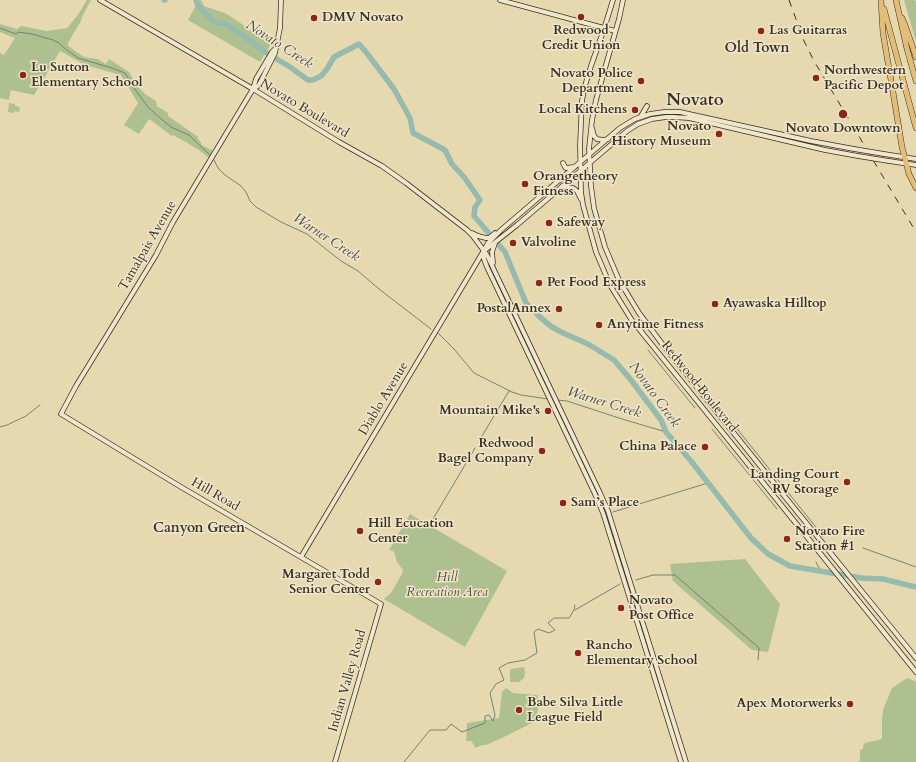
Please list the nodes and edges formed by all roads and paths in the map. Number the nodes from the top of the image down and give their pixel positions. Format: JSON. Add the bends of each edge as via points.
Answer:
{"nodes":[{"id":1,"x":100,"y":0,"type":"edge"},
{"id":2,"x":281,"y":0,"type":"edge"},
{"id":3,"x":500,"y":0,"type":"edge"},
{"id":4,"x":613,"y":0,"type":"edge"},
{"id":5,"x":623,"y":0,"type":"edge"},
{"id":6,"x":881,"y":0,"type":"edge"},
{"id":7,"x":896,"y":0,"type":"edge"},
{"id":8,"x":897,"y":8,"type":"junction"},
{"id":9,"x":604,"y":29,"type":"junction"},
{"id":10,"x":615,"y":31,"type":"junction"},
{"id":11,"x":916,"y":57,"type":"edge"},
{"id":12,"x":916,"y":81,"type":"edge"},
{"id":13,"x":253,"y":89,"type":"junction"},
{"id":14,"x":647,"y":106,"type":"dead end"},
{"id":15,"x":650,"y":114,"type":"junction"},
{"id":16,"x":640,"y":117,"type":"junction"},
{"id":17,"x":652,"y":119,"type":"junction"},
{"id":18,"x":591,"y":126,"type":"junction"},
{"id":19,"x":916,"y":128,"type":"edge"},
{"id":20,"x":608,"y":139,"type":"junction"},
{"id":21,"x":826,"y":144,"type":"junction"},
{"id":22,"x":809,"y":146,"type":"junction"},
{"id":23,"x":589,"y":155,"type":"junction"},
{"id":24,"x":916,"y":159,"type":"edge"},
{"id":25,"x":905,"y":160,"type":"junction"},
{"id":26,"x":589,"y":162,"type":"junction"},
{"id":27,"x":563,"y":163,"type":"dead end"},
{"id":28,"x":580,"y":163,"type":"junction"},
{"id":29,"x":916,"y":165,"type":"edge"},
{"id":30,"x":575,"y":167,"type":"junction"},
{"id":31,"x":580,"y":170,"type":"junction"},
{"id":32,"x":562,"y":186,"type":"junction"},
{"id":33,"x":916,"y":188,"type":"edge"},
{"id":34,"x":547,"y":190,"type":"junction"},
{"id":35,"x":551,"y":196,"type":"junction"},
{"id":36,"x":583,"y":205,"type":"junction"},
{"id":37,"x":520,"y":214,"type":"junction"},
{"id":38,"x":517,"y":225,"type":"junction"},
{"id":39,"x":599,"y":225,"type":"junction"},
{"id":40,"x":588,"y":226,"type":"junction"},
{"id":41,"x":467,"y":230,"type":"junction"},
{"id":42,"x":493,"y":242,"type":"junction"},
{"id":43,"x":483,"y":252,"type":"junction"},
{"id":44,"x":475,"y":266,"type":"junction"},
{"id":45,"x":487,"y":267,"type":"junction"},
{"id":46,"x":495,"y":272,"type":"junction"},
{"id":47,"x":61,"y":414,"type":"joint"},
{"id":48,"x":301,"y":557,"type":"junction"},
{"id":49,"x":381,"y":604,"type":"joint"},
{"id":50,"x":885,"y":621,"type":"junction"},
{"id":51,"x":878,"y":626,"type":"junction"},
{"id":52,"x":916,"y":658,"type":"edge"},
{"id":53,"x":916,"y":672,"type":"edge"},
{"id":54,"x":335,"y":762,"type":"edge"},
{"id":55,"x":681,"y":762,"type":"edge"},
{"id":56,"x":686,"y":762,"type":"edge"}],
"edges":[{"from":1,"to":13,"type":"main road","name":"Novato Boulevard"},
{"from":2,"to":13,"type":"main road","name":"Tamalpais Avenue","via":[[276,48],[256,79]]},
{"from":3,"to":9,"type":"main road"},
{"from":4,"to":9,"type":"main road","name":"Redwood Boulevard"},
{"from":5,"to":10,"type":"main road","name":"Redwood Boulevard"},
{"from":6,"to":19,"type":"highway"},
{"from":6,"to":25,"type":"highway","via":[[884,41]]},
{"from":7,"to":8,"type":"highway"},
{"from":8,"to":11,"type":"highway"},
{"from":8,"to":12,"type":"highway"},
{"from":9,"to":10,"type":"main road"},
{"from":9,"to":28,"type":"main road","name":"Redwood Boulevard","via":[[584,89],[580,124]]},
{"from":10,"to":18,"type":"main road","name":"Redwood Boulevard","via":[[597,94]]},
{"from":13,"to":41,"type":"main road","name":"Novato Boulevard","via":[[382,166]]},
{"from":13,"to":47,"type":"main road","name":"Tamalpais Avenue"},
{"from":14,"to":16,"type":"main road"},
{"from":15,"to":16,"type":"main road","name":"Diablo Avenue"},
{"from":15,"to":17,"type":"main road"},
{"from":15,"to":21,"type":"main road","name":"Diablo Avenue","via":[[685,113]]},
{"from":16,"to":20,"type":"main road","name":"Diablo Avenue","via":[[622,126]]},
{"from":17,"to":22,"type":"main road","name":"Diablo Avenue","via":[[673,116],[689,118]]},
{"from":17,"to":26,"type":"main road","name":"Diablo Avenue","via":[[627,131]]},
{"from":18,"to":20,"type":"main road","via":[[596,139]]},
{"from":18,"to":23,"type":"main road","name":"Redwood Boulevard"},
{"from":20,"to":23,"type":"main road","name":"Diablo Avenue"},
{"from":21,"to":22,"type":"main road","via":[[825,147]]},
{"from":21,"to":25,"type":"main road","bridge":true},
{"from":22,"to":25,"type":"main road","name":"Diablo Avenue","bridge":true,"via":[[858,156]]},
{"from":23,"to":26,"type":"main road","name":"Redwood Boulevard"},
{"from":23,"to":28,"type":"main road","name":"Diablo Avenue"},
{"from":24,"to":25,"type":"main road"},
{"from":25,"to":29,"type":"main road"},
{"from":25,"to":33,"type":"highway"},
{"from":26,"to":31,"type":"main road","name":"Diablo Avenue"},
{"from":26,"to":39,"type":"main road","name":"Redwood Boulevard","via":[[594,208]]},
{"from":27,"to":30,"type":"main road","via":[[566,168]]},
{"from":28,"to":30,"type":"main road","name":"Diablo Avenue"},
{"from":28,"to":31,"type":"main road","name":"Redwood Boulevard"},
{"from":30,"to":34,"type":"main road","name":"Diablo Avenue"},
{"from":31,"to":32,"type":"main road","name":"Diablo Avenue"},
{"from":31,"to":36,"type":"main road","name":"Redwood Boulevard"},
{"from":32,"to":35,"type":"main road","name":"Diablo Avenue"},
{"from":32,"to":36,"type":"main road","via":[[575,189]]},
{"from":34,"to":35,"type":"main road"},
{"from":34,"to":37,"type":"main road","name":"Diablo Avenue"},
{"from":35,"to":38,"type":"main road","name":"Diablo Avenue"},
{"from":36,"to":40,"type":"main road","name":"Redwood Boulevard"},
{"from":37,"to":38,"type":"main road","via":[[516,221]]},
{"from":37,"to":42,"type":"main road","name":"Diablo Avenue","via":[[496,234]]},
{"from":38,"to":42,"type":"main road","name":"Diablo Avenue"},
{"from":39,"to":40,"type":"main road"},
{"from":39,"to":50,"type":"main road","name":"Redwood Boulevard","via":[[619,280],[639,313]]},
{"from":40,"to":51,"type":"main road","name":"Redwood Boulevard","via":[[610,285],[631,319]]},
{"from":41,"to":42,"type":"main road"},
{"from":41,"to":43,"type":"main road","name":"Novato Boulevard"},
{"from":42,"to":43,"type":"main road","name":"Diablo Avenue"},
{"from":42,"to":46,"type":"main road"},
{"from":43,"to":44,"type":"main road","name":"Diablo Avenue"},
{"from":43,"to":45,"type":"main road"},
{"from":43,"to":46,"type":"main road","name":"Novato Boulevard"},
{"from":44,"to":45,"type":"main road","via":[[481,264]]},
{"from":44,"to":48,"type":"main road","name":"Diablo Avenue"},
{"from":45,"to":55,"type":"main road","via":[[603,513]]},
{"from":46,"to":56,"type":"main road","name":"Novato Boulevard","via":[[608,511]]},
{"from":47,"to":48,"type":"main road","name":"Hill Road"},
{"from":48,"to":49,"type":"main road","name":"Hill Road"},
{"from":49,"to":54,"type":"main road","name":"Indian Valley Road"},
{"from":50,"to":51,"type":"main road"},
{"from":50,"to":52,"type":"main road","name":"Redwood Boulevard"},
{"from":51,"to":53,"type":"main road","name":"Redwood Boulevard"}]}
